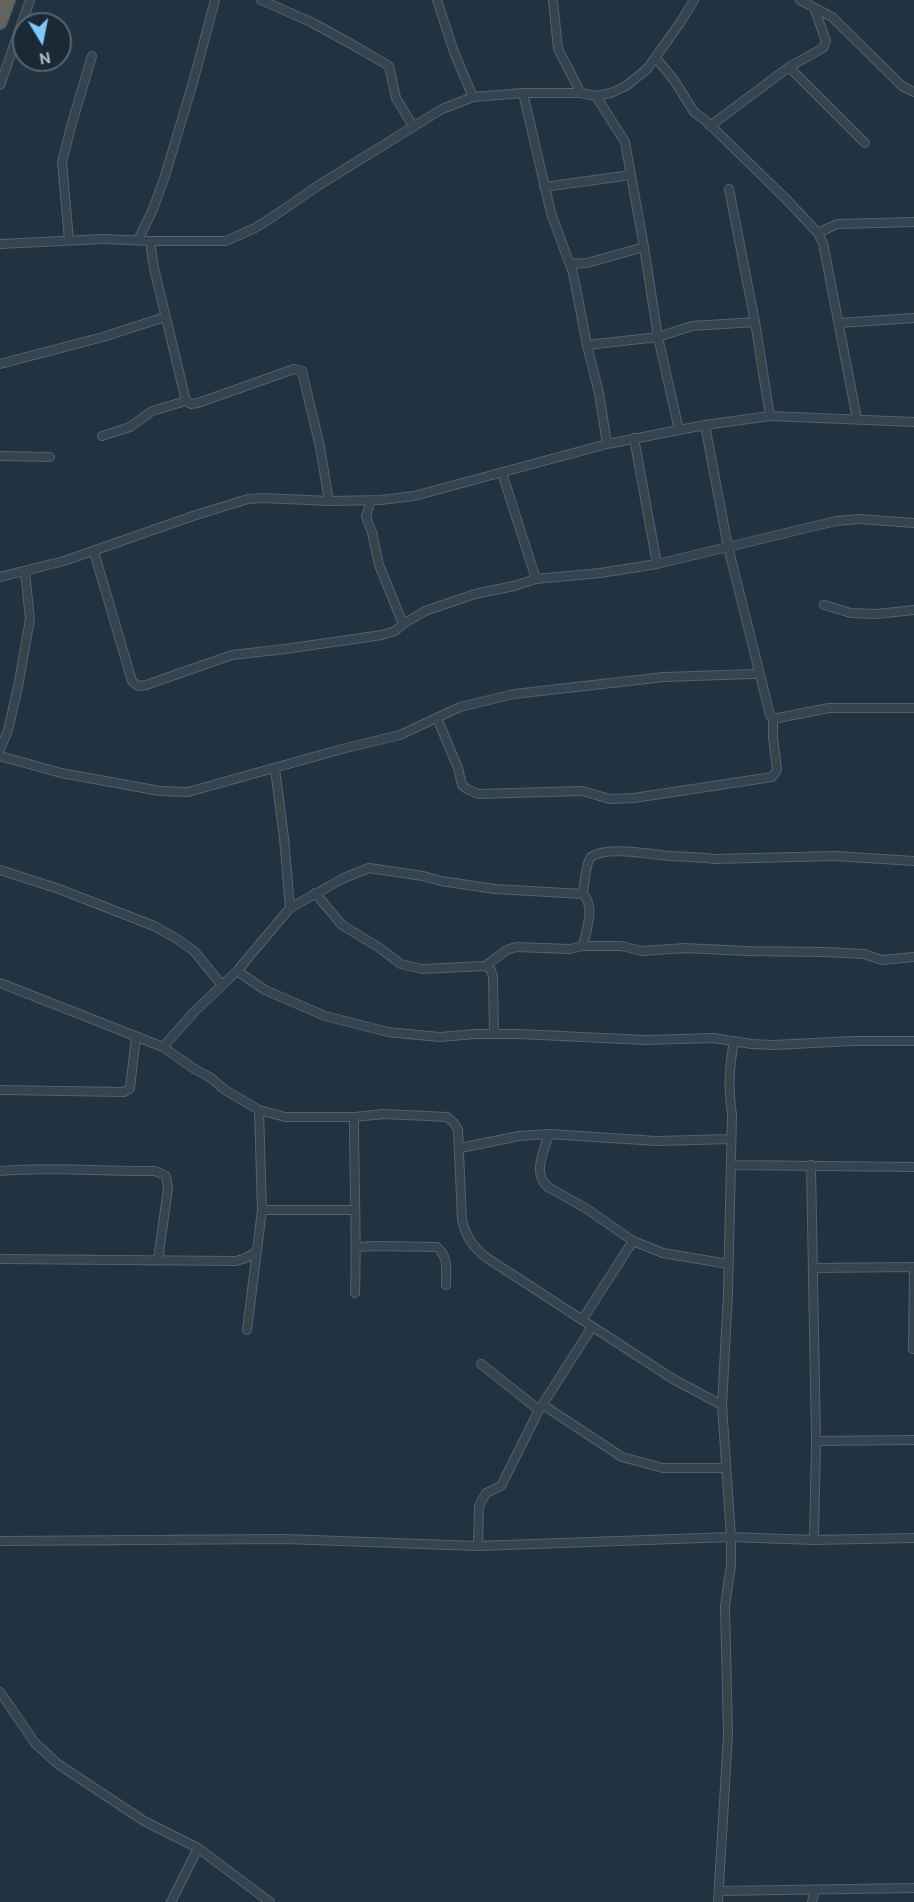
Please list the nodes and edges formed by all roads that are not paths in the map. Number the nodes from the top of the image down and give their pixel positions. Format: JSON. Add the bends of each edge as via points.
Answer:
{"nodes":[{"id":1,"x":8,"y":0,"type":"edge"},
{"id":2,"x":30,"y":0,"type":"edge"},
{"id":3,"x":215,"y":0,"type":"edge"},
{"id":4,"x":261,"y":0,"type":"edge"},
{"id":5,"x":437,"y":0,"type":"edge"},
{"id":6,"x":554,"y":0,"type":"edge"},
{"id":7,"x":694,"y":0,"type":"edge"},
{"id":8,"x":800,"y":0,"type":"edge"},
{"id":9,"x":816,"y":10,"type":"junction"},
{"id":10,"x":0,"y":22,"type":"edge"},
{"id":11,"x":92,"y":56,"type":"dead end"},
{"id":12,"x":656,"y":58,"type":"junction"},
{"id":13,"x":789,"y":67,"type":"junction"},
{"id":14,"x":0,"y":85,"type":"edge"},
{"id":15,"x":914,"y":92,"type":"edge"},
{"id":16,"x":523,"y":93,"type":"junction"},
{"id":17,"x":581,"y":93,"type":"junction"},
{"id":18,"x":473,"y":96,"type":"junction"},
{"id":19,"x":596,"y":96,"type":"junction"},
{"id":20,"x":413,"y":126,"type":"junction"},
{"id":21,"x":711,"y":126,"type":"junction"},
{"id":22,"x":865,"y":142,"type":"dead end"},
{"id":23,"x":631,"y":175,"type":"junction"},
{"id":24,"x":544,"y":187,"type":"junction"},
{"id":25,"x":729,"y":189,"type":"dead end"},
{"id":26,"x":914,"y":222,"type":"edge"},
{"id":27,"x":818,"y":233,"type":"junction"},
{"id":28,"x":69,"y":240,"type":"junction"},
{"id":29,"x":138,"y":240,"type":"junction"},
{"id":30,"x":150,"y":241,"type":"junction"},
{"id":31,"x":0,"y":244,"type":"edge"},
{"id":32,"x":644,"y":247,"type":"junction"},
{"id":33,"x":570,"y":264,"type":"junction"},
{"id":34,"x":165,"y":317,"type":"junction"},
{"id":35,"x":914,"y":318,"type":"edge"},
{"id":36,"x":755,"y":322,"type":"junction"},
{"id":37,"x":839,"y":323,"type":"junction"},
{"id":38,"x":658,"y":337,"type":"junction"},
{"id":39,"x":587,"y":345,"type":"junction"},
{"id":40,"x":0,"y":364,"type":"edge"},
{"id":41,"x":186,"y":401,"type":"junction"},
{"id":42,"x":770,"y":416,"type":"junction"},
{"id":43,"x":857,"y":419,"type":"junction"},
{"id":44,"x":914,"y":422,"type":"edge"},
{"id":45,"x":705,"y":425,"type":"junction"},
{"id":46,"x":678,"y":430,"type":"junction"},
{"id":47,"x":102,"y":436,"type":"dead end"},
{"id":48,"x":634,"y":438,"type":"junction"},
{"id":49,"x":607,"y":444,"type":"junction"},
{"id":50,"x":0,"y":456,"type":"edge"},
{"id":51,"x":50,"y":457,"type":"dead end"},
{"id":52,"x":502,"y":473,"type":"junction"},
{"id":53,"x":371,"y":500,"type":"junction"},
{"id":54,"x":329,"y":501,"type":"junction"},
{"id":55,"x":914,"y":523,"type":"edge"},
{"id":56,"x":728,"y":548,"type":"junction"},
{"id":57,"x":94,"y":552,"type":"junction"},
{"id":58,"x":657,"y":564,"type":"junction"},
{"id":59,"x":25,"y":572,"type":"junction"},
{"id":60,"x":0,"y":578,"type":"edge"},
{"id":61,"x":536,"y":579,"type":"junction"},
{"id":62,"x":824,"y":605,"type":"dead end"},
{"id":63,"x":914,"y":610,"type":"edge"},
{"id":64,"x":403,"y":624,"type":"junction"},
{"id":65,"x":758,"y":672,"type":"junction"},
{"id":66,"x":914,"y":708,"type":"edge"},
{"id":67,"x":437,"y":718,"type":"junction"},
{"id":68,"x":773,"y":718,"type":"junction"},
{"id":69,"x":0,"y":750,"type":"edge"},
{"id":70,"x":0,"y":756,"type":"edge"},
{"id":71,"x":275,"y":769,"type":"junction"},
{"id":72,"x":914,"y":861,"type":"edge"},
{"id":73,"x":0,"y":870,"type":"edge"},
{"id":74,"x":315,"y":893,"type":"junction"},
{"id":75,"x":583,"y":894,"type":"junction"},
{"id":76,"x":290,"y":908,"type":"junction"},
{"id":77,"x":583,"y":946,"type":"junction"},
{"id":78,"x":914,"y":957,"type":"edge"},
{"id":79,"x":485,"y":966,"type":"junction"},
{"id":80,"x":237,"y":970,"type":"junction"},
{"id":81,"x":0,"y":983,"type":"edge"},
{"id":82,"x":221,"y":984,"type":"junction"},
{"id":83,"x":494,"y":1034,"type":"junction"},
{"id":84,"x":136,"y":1037,"type":"junction"},
{"id":85,"x":734,"y":1041,"type":"junction"},
{"id":86,"x":914,"y":1041,"type":"edge"},
{"id":87,"x":163,"y":1047,"type":"junction"},
{"id":88,"x":0,"y":1090,"type":"edge"},
{"id":89,"x":259,"y":1110,"type":"junction"},
{"id":90,"x":354,"y":1117,"type":"junction"},
{"id":91,"x":549,"y":1134,"type":"junction"},
{"id":92,"x":731,"y":1139,"type":"junction"},
{"id":93,"x":460,"y":1148,"type":"junction"},
{"id":94,"x":731,"y":1165,"type":"junction"},
{"id":95,"x":811,"y":1165,"type":"junction"},
{"id":96,"x":914,"y":1167,"type":"edge"},
{"id":97,"x":0,"y":1171,"type":"edge"},
{"id":98,"x":262,"y":1210,"type":"junction"},
{"id":99,"x":354,"y":1210,"type":"junction"},
{"id":100,"x":633,"y":1241,"type":"junction"},
{"id":101,"x":357,"y":1247,"type":"junction"},
{"id":102,"x":257,"y":1251,"type":"junction"},
{"id":103,"x":0,"y":1259,"type":"edge"},
{"id":104,"x":158,"y":1260,"type":"junction"},
{"id":105,"x":728,"y":1264,"type":"junction"},
{"id":106,"x":914,"y":1267,"type":"edge"},
{"id":107,"x":814,"y":1268,"type":"junction"},
{"id":108,"x":446,"y":1285,"type":"dead end"},
{"id":109,"x":355,"y":1293,"type":"dead end"},
{"id":110,"x":582,"y":1320,"type":"junction"},
{"id":111,"x":592,"y":1327,"type":"junction"},
{"id":112,"x":247,"y":1330,"type":"dead end"},
{"id":113,"x":913,"y":1349,"type":"edge"},
{"id":114,"x":481,"y":1364,"type":"dead end"},
{"id":115,"x":722,"y":1405,"type":"junction"},
{"id":116,"x":541,"y":1407,"type":"junction"},
{"id":117,"x":816,"y":1440,"type":"junction"},
{"id":118,"x":914,"y":1440,"type":"edge"},
{"id":119,"x":726,"y":1468,"type":"junction"},
{"id":120,"x":732,"y":1537,"type":"junction"},
{"id":121,"x":914,"y":1538,"type":"edge"},
{"id":122,"x":814,"y":1540,"type":"junction"},
{"id":123,"x":0,"y":1541,"type":"edge"},
{"id":124,"x":478,"y":1546,"type":"junction"},
{"id":125,"x":0,"y":1692,"type":"edge"},
{"id":126,"x":198,"y":1848,"type":"junction"},
{"id":127,"x":914,"y":1888,"type":"edge"},
{"id":128,"x":815,"y":1890,"type":"junction"},
{"id":129,"x":719,"y":1891,"type":"junction"},
{"id":130,"x":171,"y":1902,"type":"edge"},
{"id":131,"x":270,"y":1902,"type":"edge"},
{"id":132,"x":718,"y":1902,"type":"edge"},
{"id":133,"x":812,"y":1902,"type":"edge"}],
"edges":[{"from":1,"to":10,"type":"highway"},
{"from":2,"to":14,"type":"street"},
{"from":3,"to":29,"type":"street","via":[[164,178]]},
{"from":4,"to":20,"type":"street","via":[[313,23],[388,66],[396,98]]},
{"from":5,"to":18,"type":"street"},
{"from":6,"to":17,"type":"street","via":[[558,49]]},
{"from":7,"to":12,"type":"street"},
{"from":8,"to":9,"type":"street"},
{"from":9,"to":13,"type":"street","via":[[826,40],[823,48]]},
{"from":9,"to":15,"type":"street","via":[[831,17],[902,86]]},
{"from":11,"to":28,"type":"street","via":[[62,162]]},
{"from":12,"to":19,"type":"street","via":[[626,86]]},
{"from":12,"to":21,"type":"street","via":[[694,112]]},
{"from":13,"to":21,"type":"street"},
{"from":13,"to":22,"type":"street"},
{"from":16,"to":17,"type":"street"},
{"from":16,"to":18,"type":"street"},
{"from":16,"to":24,"type":"street"},
{"from":17,"to":19,"type":"street"},
{"from":18,"to":20,"type":"street","via":[[442,108]]},
{"from":19,"to":23,"type":"street","via":[[625,142]]},
{"from":20,"to":30,"type":"street","via":[[255,228],[226,241]]},
{"from":21,"to":27,"type":"street"},
{"from":23,"to":24,"type":"street"},
{"from":23,"to":32,"type":"street"},
{"from":24,"to":33,"type":"street"},
{"from":25,"to":36,"type":"street"},
{"from":26,"to":27,"type":"street","via":[[837,224]]},
{"from":27,"to":37,"type":"street"},
{"from":28,"to":29,"type":"street"},
{"from":28,"to":31,"type":"street"},
{"from":29,"to":30,"type":"street"},
{"from":30,"to":34,"type":"street"},
{"from":32,"to":33,"type":"street"},
{"from":32,"to":38,"type":"street"},
{"from":33,"to":39,"type":"street"},
{"from":34,"to":40,"type":"street"},
{"from":34,"to":41,"type":"street"},
{"from":35,"to":37,"type":"street"},
{"from":36,"to":38,"type":"street","via":[[692,326]]},
{"from":36,"to":42,"type":"street"},
{"from":37,"to":43,"type":"street"},
{"from":38,"to":39,"type":"street"},
{"from":38,"to":46,"type":"street"},
{"from":39,"to":49,"type":"street"},
{"from":41,"to":47,"type":"street","via":[[152,411],[130,427]]},
{"from":41,"to":54,"type":"street","via":[[198,403],[294,369],[302,371]]},
{"from":42,"to":43,"type":"street"},
{"from":42,"to":45,"type":"street"},
{"from":43,"to":44,"type":"street"},
{"from":45,"to":46,"type":"street"},
{"from":45,"to":56,"type":"street"},
{"from":46,"to":48,"type":"street"},
{"from":48,"to":49,"type":"street"},
{"from":48,"to":58,"type":"street"},
{"from":49,"to":52,"type":"street"},
{"from":50,"to":51,"type":"street"},
{"from":52,"to":53,"type":"street","via":[[414,496]]},
{"from":52,"to":61,"type":"street"},
{"from":53,"to":54,"type":"street"},
{"from":53,"to":64,"type":"street","via":[[366,517]]},
{"from":54,"to":57,"type":"street","via":[[248,499]]},
{"from":55,"to":56,"type":"street","via":[[836,521]]},
{"from":56,"to":58,"type":"street"},
{"from":56,"to":65,"type":"street"},
{"from":57,"to":59,"type":"street"},
{"from":57,"to":64,"type":"street","via":[[132,681],[138,686],[232,655],[382,635]]},
{"from":58,"to":61,"type":"street"},
{"from":59,"to":60,"type":"street"},
{"from":59,"to":69,"type":"street","via":[[30,619],[18,687]]},
{"from":61,"to":64,"type":"street","via":[[475,594],[425,611]]},
{"from":62,"to":63,"type":"street","via":[[851,613]]},
{"from":65,"to":67,"type":"street","via":[[664,677],[514,694],[460,707]]},
{"from":65,"to":68,"type":"street"},
{"from":66,"to":68,"type":"street","via":[[829,708]]},
{"from":67,"to":68,"type":"street","via":[[462,785],[467,789],[478,794],[582,790],[610,800],[772,777],[777,770]]},
{"from":67,"to":71,"type":"street","via":[[400,735]]},
{"from":70,"to":71,"type":"street","via":[[62,773],[160,791],[188,792]]},
{"from":71,"to":76,"type":"street"},
{"from":72,"to":75,"type":"street","via":[[835,856],[714,859],[646,852],[603,853],[589,861]]},
{"from":73,"to":82,"type":"street","via":[[154,926],[194,951]]},
{"from":74,"to":75,"type":"street","via":[[369,868],[495,890]]},
{"from":74,"to":76,"type":"street"},
{"from":74,"to":79,"type":"street","via":[[342,925],[401,964],[422,969]]},
{"from":75,"to":77,"type":"street","via":[[591,911]]},
{"from":76,"to":80,"type":"street"},
{"from":77,"to":78,"type":"street","via":[[621,946],[642,951],[685,948],[824,952],[864,954],[882,960]]},
{"from":77,"to":79,"type":"street","via":[[516,947]]},
{"from":79,"to":83,"type":"street","via":[[493,977]]},
{"from":80,"to":82,"type":"street"},
{"from":80,"to":83,"type":"street","via":[[265,990],[325,1016],[388,1032],[440,1037]]},
{"from":81,"to":84,"type":"street"},
{"from":82,"to":87,"type":"street"},
{"from":83,"to":85,"type":"street"},
{"from":84,"to":87,"type":"street"},
{"from":84,"to":88,"type":"street","via":[[130,1088],[124,1092]]},
{"from":85,"to":86,"type":"street","via":[[773,1045]]},
{"from":85,"to":92,"type":"street","via":[[728,1091]]},
{"from":87,"to":89,"type":"street"},
{"from":89,"to":90,"type":"street","via":[[285,1117]]},
{"from":89,"to":98,"type":"street"},
{"from":90,"to":93,"type":"street","via":[[447,1117],[458,1130]]},
{"from":90,"to":99,"type":"street"},
{"from":91,"to":92,"type":"street","via":[[656,1141]]},
{"from":91,"to":93,"type":"street"},
{"from":91,"to":100,"type":"street","via":[[540,1168],[543,1182]]},
{"from":92,"to":94,"type":"street"},
{"from":93,"to":110,"type":"street","via":[[462,1220],[469,1241],[487,1258]]},
{"from":94,"to":95,"type":"street"},
{"from":94,"to":105,"type":"street"},
{"from":95,"to":96,"type":"street"},
{"from":95,"to":107,"type":"street"},
{"from":97,"to":104,"type":"street","via":[[28,1168],[160,1172],[166,1176],[168,1188]]},
{"from":98,"to":99,"type":"street"},
{"from":98,"to":102,"type":"street"},
{"from":99,"to":101,"type":"street"},
{"from":100,"to":105,"type":"street","via":[[663,1252]]},
{"from":100,"to":110,"type":"street"},
{"from":101,"to":108,"type":"street","via":[[437,1247],[446,1260]]},
{"from":101,"to":109,"type":"street"},
{"from":102,"to":104,"type":"street","via":[[236,1261]]},
{"from":102,"to":112,"type":"street"},
{"from":103,"to":104,"type":"street"},
{"from":105,"to":115,"type":"street"},
{"from":106,"to":107,"type":"street"},
{"from":106,"to":113,"type":"street"},
{"from":107,"to":117,"type":"street"},
{"from":110,"to":111,"type":"street"},
{"from":111,"to":115,"type":"street"},
{"from":111,"to":116,"type":"street"},
{"from":114,"to":116,"type":"street"},
{"from":115,"to":119,"type":"street"},
{"from":116,"to":119,"type":"street","via":[[622,1457],[663,1468]]},
{"from":116,"to":124,"type":"street","via":[[501,1486],[486,1493],[479,1506]]},
{"from":117,"to":118,"type":"street"},
{"from":117,"to":122,"type":"street"},
{"from":119,"to":120,"type":"street"},
{"from":120,"to":122,"type":"street"},
{"from":120,"to":124,"type":"street"},
{"from":120,"to":129,"type":"street","via":[[725,1606],[728,1735]]},
{"from":121,"to":122,"type":"street"},
{"from":123,"to":124,"type":"street","via":[[285,1539]]},
{"from":125,"to":126,"type":"street","via":[[35,1743],[58,1764],[144,1821]]},
{"from":126,"to":130,"type":"street"},
{"from":126,"to":131,"type":"street"},
{"from":127,"to":128,"type":"street"},
{"from":128,"to":129,"type":"street"},
{"from":128,"to":133,"type":"street"},
{"from":129,"to":132,"type":"street"}]}
